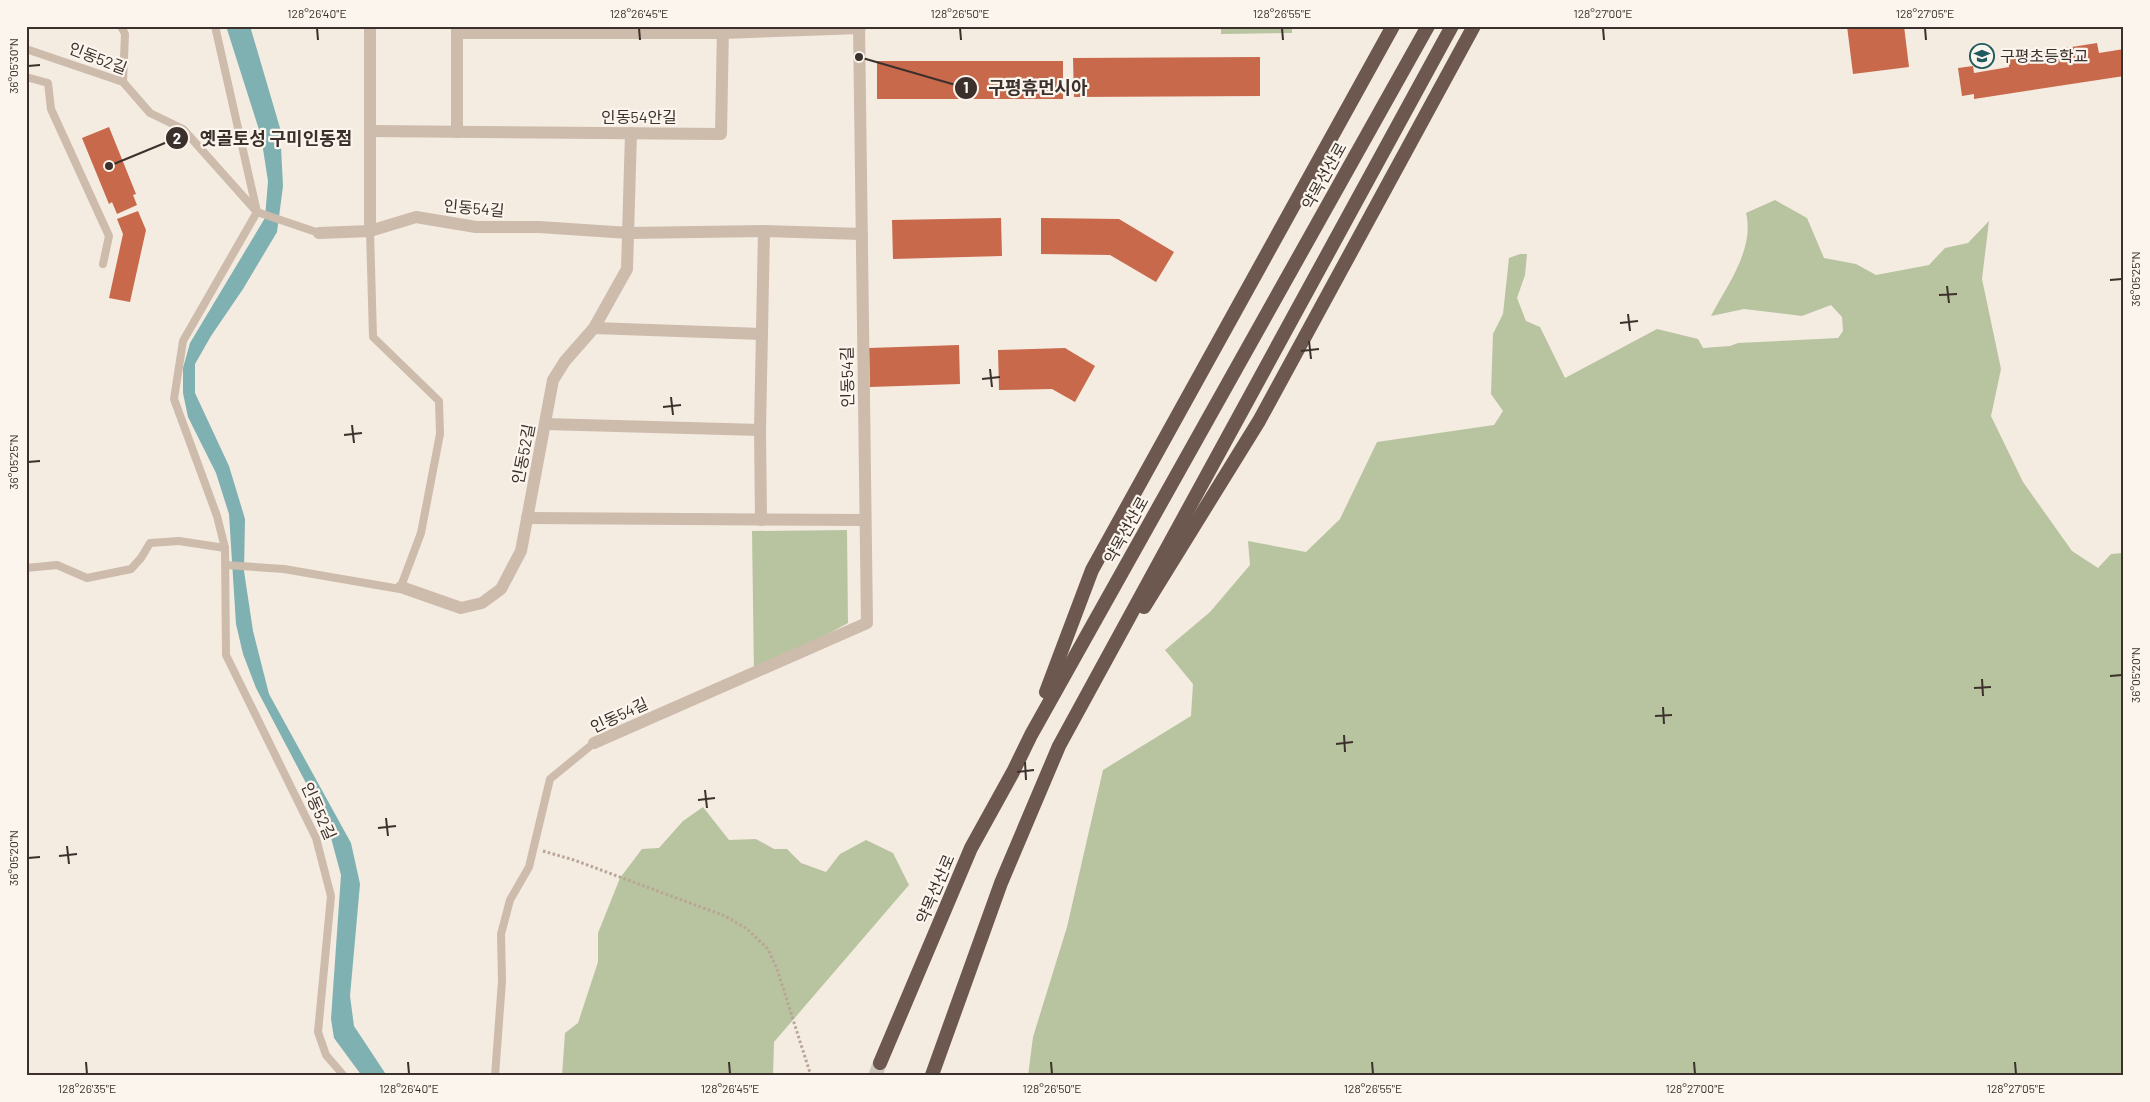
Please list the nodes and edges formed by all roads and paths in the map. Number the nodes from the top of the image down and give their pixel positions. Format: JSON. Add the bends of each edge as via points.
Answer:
{"nodes":[{"id":1,"x":121,"y":26,"type":"edge"},
{"id":2,"x":215,"y":26,"type":"edge"},
{"id":3,"x":370,"y":26,"type":"edge"},
{"id":4,"x":1393,"y":26,"type":"edge"},
{"id":5,"x":1428,"y":26,"type":"edge"},
{"id":6,"x":1452,"y":26,"type":"edge"},
{"id":7,"x":1474,"y":26,"type":"edge"},
{"id":8,"x":860,"y":27,"type":"edge"},
{"id":9,"x":723,"y":29,"type":"edge"},
{"id":10,"x":457,"y":30,"type":"edge"},
{"id":11,"x":26,"y":49,"type":"edge"},
{"id":12,"x":26,"y":77,"type":"edge"},
{"id":13,"x":123,"y":82,"type":"junction"},
{"id":14,"x":370,"y":132,"type":"junction"},
{"id":15,"x":457,"y":132,"type":"junction"},
{"id":16,"x":632,"y":133,"type":"junction"},
{"id":17,"x":257,"y":212,"type":"junction"},
{"id":18,"x":370,"y":231,"type":"junction"},
{"id":19,"x":764,"y":231,"type":"junction"},
{"id":20,"x":319,"y":233,"type":"joint"},
{"id":21,"x":629,"y":233,"type":"junction"},
{"id":22,"x":862,"y":234,"type":"junction"},
{"id":23,"x":103,"y":264,"type":"dead end"},
{"id":24,"x":594,"y":328,"type":"junction"},
{"id":25,"x":762,"y":334,"type":"junction"},
{"id":26,"x":545,"y":424,"type":"junction"},
{"id":27,"x":760,"y":430,"type":"junction"},
{"id":28,"x":527,"y":518,"type":"junction"},
{"id":29,"x":761,"y":520,"type":"junction"},
{"id":30,"x":865,"y":520,"type":"junction"},
{"id":31,"x":225,"y":548,"type":"junction"},
{"id":32,"x":226,"y":565,"type":"junction"},
{"id":33,"x":26,"y":568,"type":"edge"},
{"id":34,"x":401,"y":587,"type":"junction"},
{"id":35,"x":1031,"y":735,"type":"junction"},
{"id":36,"x":594,"y":743,"type":"joint"},
{"id":37,"x":1059,"y":746,"type":"junction"},
{"id":38,"x":533,"y":849,"type":"junction"},
{"id":39,"x":880,"y":1063,"type":"tunnel mouth"},
{"id":40,"x":932,"y":1075,"type":"edge"},
{"id":41,"x":344,"y":1076,"type":"edge"},
{"id":42,"x":495,"y":1076,"type":"edge"},
{"id":43,"x":811,"y":1076,"type":"edge"}],
"edges":[{"from":1,"to":13,"type":"lane","via":[[125,34]]},
{"from":2,"to":17,"type":"lane"},
{"from":3,"to":14,"type":"street"},
{"from":4,"to":35,"type":"highway","via":[[1092,570]]},
{"from":5,"to":35,"type":"highway","name":"약목선산로"},
{"from":6,"to":37,"type":"highway"},
{"from":7,"to":37,"type":"highway","via":[[1259,421]]},
{"from":8,"to":9,"type":"street"},
{"from":8,"to":22,"type":"street","name":"인동54길"},
{"from":9,"to":10,"type":"street"},
{"from":9,"to":16,"type":"street","name":"인동54안길","via":[[721,134]]},
{"from":10,"to":15,"type":"street"},
{"from":11,"to":13,"type":"lane","name":"인동52길"},
{"from":12,"to":23,"type":"lane","via":[[48,84],[51,109],[108,236]]},
{"from":13,"to":17,"type":"lane","name":"인동52길","via":[[150,113],[183,129]]},
{"from":14,"to":15,"type":"street","name":"인동54안길"},
{"from":14,"to":18,"type":"street"},
{"from":15,"to":16,"type":"street","name":"인동54안길"},
{"from":16,"to":21,"type":"street"},
{"from":17,"to":20,"type":"lane"},
{"from":17,"to":31,"type":"lane","name":"인동52길","via":[[183,341],[174,399],[217,516]]},
{"from":18,"to":20,"type":"street","name":"인동54길"},
{"from":18,"to":21,"type":"street","name":"인동54길","via":[[416,217],[476,227]]},
{"from":18,"to":34,"type":"lane","via":[[373,337],[439,401],[440,434],[421,533]]},
{"from":19,"to":21,"type":"street","name":"인동54길"},
{"from":19,"to":22,"type":"street","name":"인동54길"},
{"from":19,"to":25,"type":"street"},
{"from":21,"to":24,"type":"street","name":"인동52길","via":[[627,269]]},
{"from":22,"to":30,"type":"street","name":"인동54길"},
{"from":24,"to":25,"type":"street"},
{"from":24,"to":26,"type":"street","name":"인동52길","via":[[553,380]]},
{"from":25,"to":27,"type":"street"},
{"from":26,"to":27,"type":"street"},
{"from":26,"to":28,"type":"street","name":"인동52길"},
{"from":27,"to":29,"type":"street"},
{"from":28,"to":29,"type":"street"},
{"from":28,"to":34,"type":"street","name":"인동52길","via":[[521,551],[502,589],[482,603],[461,608]]},
{"from":29,"to":30,"type":"street"},
{"from":30,"to":36,"type":"street","name":"인동54길","via":[[867,623]]},
{"from":31,"to":32,"type":"lane","name":"인동52길"},
{"from":31,"to":33,"type":"lane","via":[[179,541],[150,543],[131,569],[87,578],[57,565]]},
{"from":32,"to":34,"type":"lane","name":"인동52길","via":[[284,569]]},
{"from":32,"to":41,"type":"lane","name":"인동52길","via":[[226,655],[316,838],[331,896],[318,1032],[326,1055]]},
{"from":35,"to":39,"type":"highway","name":"약목선산로","via":[[971,848]]},
{"from":36,"to":38,"type":"lane","name":"인동54길","via":[[550,779]]},
{"from":37,"to":40,"type":"highway","via":[[1001,883]]},
{"from":38,"to":42,"type":"lane","name":"인동54길","via":[[528,867],[510,900],[501,934],[502,981]]},
{"from":38,"to":43,"type":"path","via":[[574,860],[716,913],[747,929],[761,941],[773,959]]}]}
